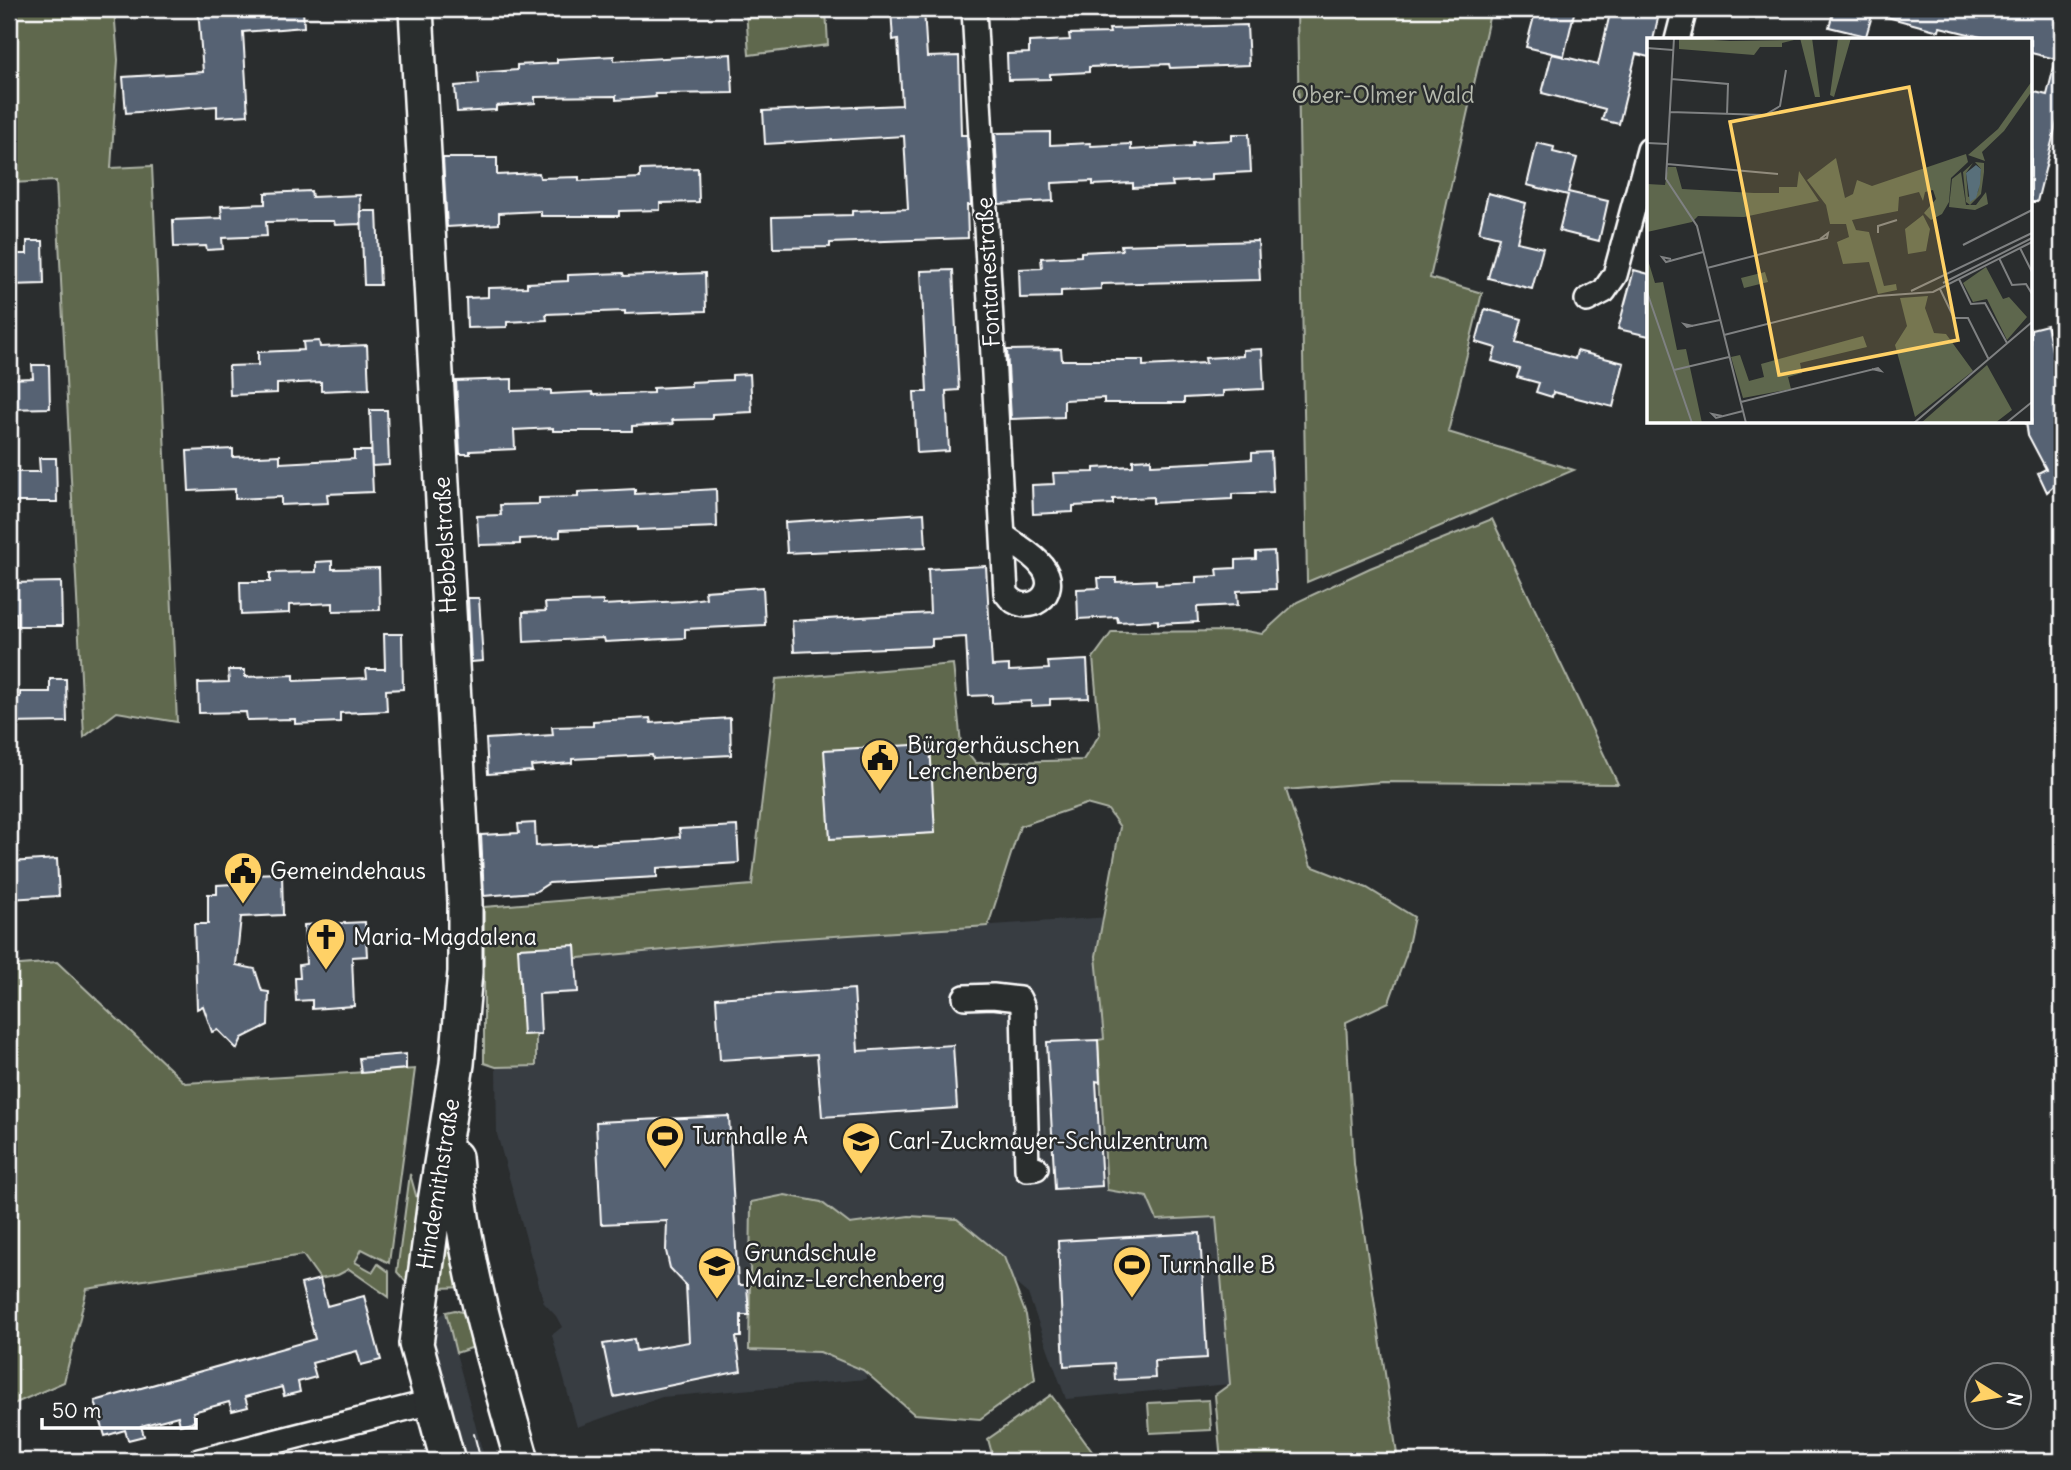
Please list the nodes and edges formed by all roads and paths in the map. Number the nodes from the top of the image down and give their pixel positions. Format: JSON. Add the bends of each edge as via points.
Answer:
{"nodes":[{"id":1,"x":416,"y":9,"type":"edge"},
{"id":2,"x":974,"y":9,"type":"edge"},
{"id":3,"x":1685,"y":9,"type":"edge"},
{"id":4,"x":1678,"y":38,"type":"edge"},
{"id":5,"x":1647,"y":157,"type":"edge"},
{"id":6,"x":1587,"y":300,"type":"dead end"},
{"id":7,"x":1003,"y":535,"type":"dead end"},
{"id":8,"x":965,"y":997,"type":"dead end"},
{"id":9,"x":454,"y":1081,"type":"junction"},
{"id":10,"x":1036,"y":1168,"type":"dead end"},
{"id":11,"x":481,"y":1309,"type":"junction"},
{"id":12,"x":419,"y":1313,"type":"junction"},
{"id":13,"x":431,"y":1402,"type":"junction"},
{"id":14,"x":199,"y":1461,"type":"edge"},
{"id":15,"x":448,"y":1461,"type":"edge"},
{"id":16,"x":522,"y":1461,"type":"edge"}],
"edges":[{"from":1,"to":9,"type":"street","name":"Hebbelstraße","via":[[465,902],[465,972]]},
{"from":2,"to":7,"type":"street","name":"Fontanestraße"},
{"from":3,"to":4,"type":"street"},
{"from":5,"to":6,"type":"street","via":[[1615,275],[1604,291]]},
{"from":8,"to":10,"type":"street","via":[[1019,999],[1023,1008],[1027,1169]]},
{"from":9,"to":11,"type":"street","name":"Hindemithstraße","via":[[459,1205]]},
{"from":9,"to":12,"type":"street","name":"Hindemithstraße"},
{"from":11,"to":12,"type":"street","via":[[448,1298]]},
{"from":11,"to":16,"type":"street","name":"Hindemithstraße"},
{"from":12,"to":13,"type":"street","name":"Hindemithstraße","via":[[416,1344]]},
{"from":13,"to":14,"type":"street"},
{"from":13,"to":15,"type":"street","name":"Hindemithstraße"}]}
